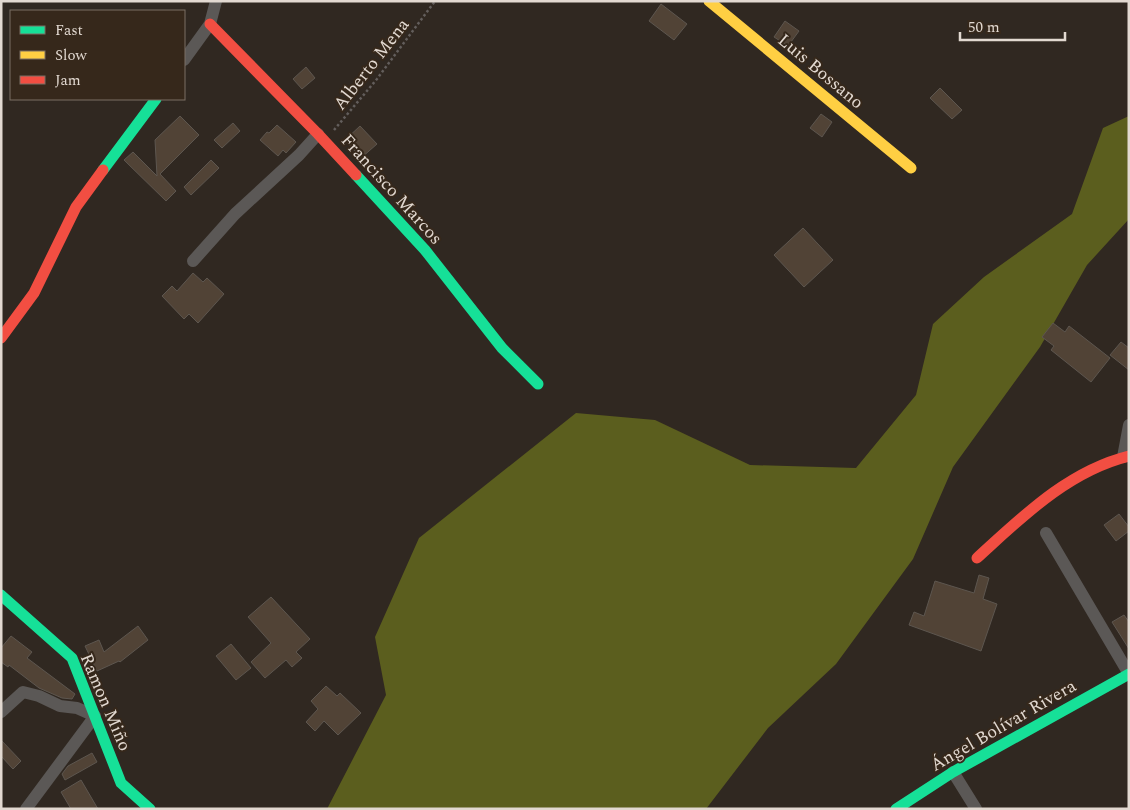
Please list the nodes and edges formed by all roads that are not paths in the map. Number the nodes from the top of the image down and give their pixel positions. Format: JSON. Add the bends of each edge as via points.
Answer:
{"nodes":[{"id":1,"x":216,"y":1,"type":"edge"},
{"id":2,"x":709,"y":1,"type":"edge"},
{"id":3,"x":210,"y":24,"type":"junction"},
{"id":4,"x":185,"y":59,"type":"edge"},
{"id":5,"x":155,"y":100,"type":"edge"},
{"id":6,"x":322,"y":138,"type":"junction"},
{"id":7,"x":911,"y":168,"type":"dead end"},
{"id":8,"x":193,"y":261,"type":"dead end"},
{"id":9,"x":1,"y":338,"type":"edge"},
{"id":10,"x":538,"y":384,"type":"dead end"},
{"id":11,"x":1129,"y":426,"type":"edge"},
{"id":12,"x":1126,"y":457,"type":"edge"},
{"id":13,"x":1046,"y":534,"type":"dead end"},
{"id":14,"x":976,"y":558,"type":"dead end"},
{"id":15,"x":1,"y":595,"type":"edge"},
{"id":16,"x":1129,"y":674,"type":"edge"},
{"id":17,"x":1,"y":712,"type":"edge"},
{"id":18,"x":95,"y":716,"type":"junction"},
{"id":19,"x":953,"y":772,"type":"junction"},
{"id":20,"x":26,"y":809,"type":"edge"},
{"id":21,"x":150,"y":809,"type":"edge"},
{"id":22,"x":896,"y":809,"type":"edge"},
{"id":23,"x":976,"y":809,"type":"edge"}],
"edges":[{"from":1,"to":3,"type":"street"},
{"from":2,"to":7,"type":"street","name":"Luis Bossano"},
{"from":3,"to":4,"type":"street"},
{"from":3,"to":6,"type":"street","name":"Francisco Marcos"},
{"from":5,"to":9,"type":"street","via":[[76,207],[34,293]]},
{"from":6,"to":8,"type":"street","via":[[235,214]]},
{"from":6,"to":10,"type":"street","name":"Francisco Marcos","via":[[425,250],[502,348]]},
{"from":11,"to":12,"type":"street"},
{"from":12,"to":14,"type":"street","via":[[1093,467],[1025,515]]},
{"from":13,"to":16,"type":"street"},
{"from":15,"to":18,"type":"street","name":"Ramon Miño","via":[[72,658]]},
{"from":16,"to":19,"type":"street","name":"Ángel Bolívar Rivera"},
{"from":17,"to":18,"type":"street","via":[[23,692]]},
{"from":18,"to":20,"type":"street"},
{"from":18,"to":21,"type":"street","name":"Ramon Miño","via":[[121,782]]},
{"from":19,"to":22,"type":"street","name":"Ángel Bolívar Rivera"},
{"from":19,"to":23,"type":"street"}]}
